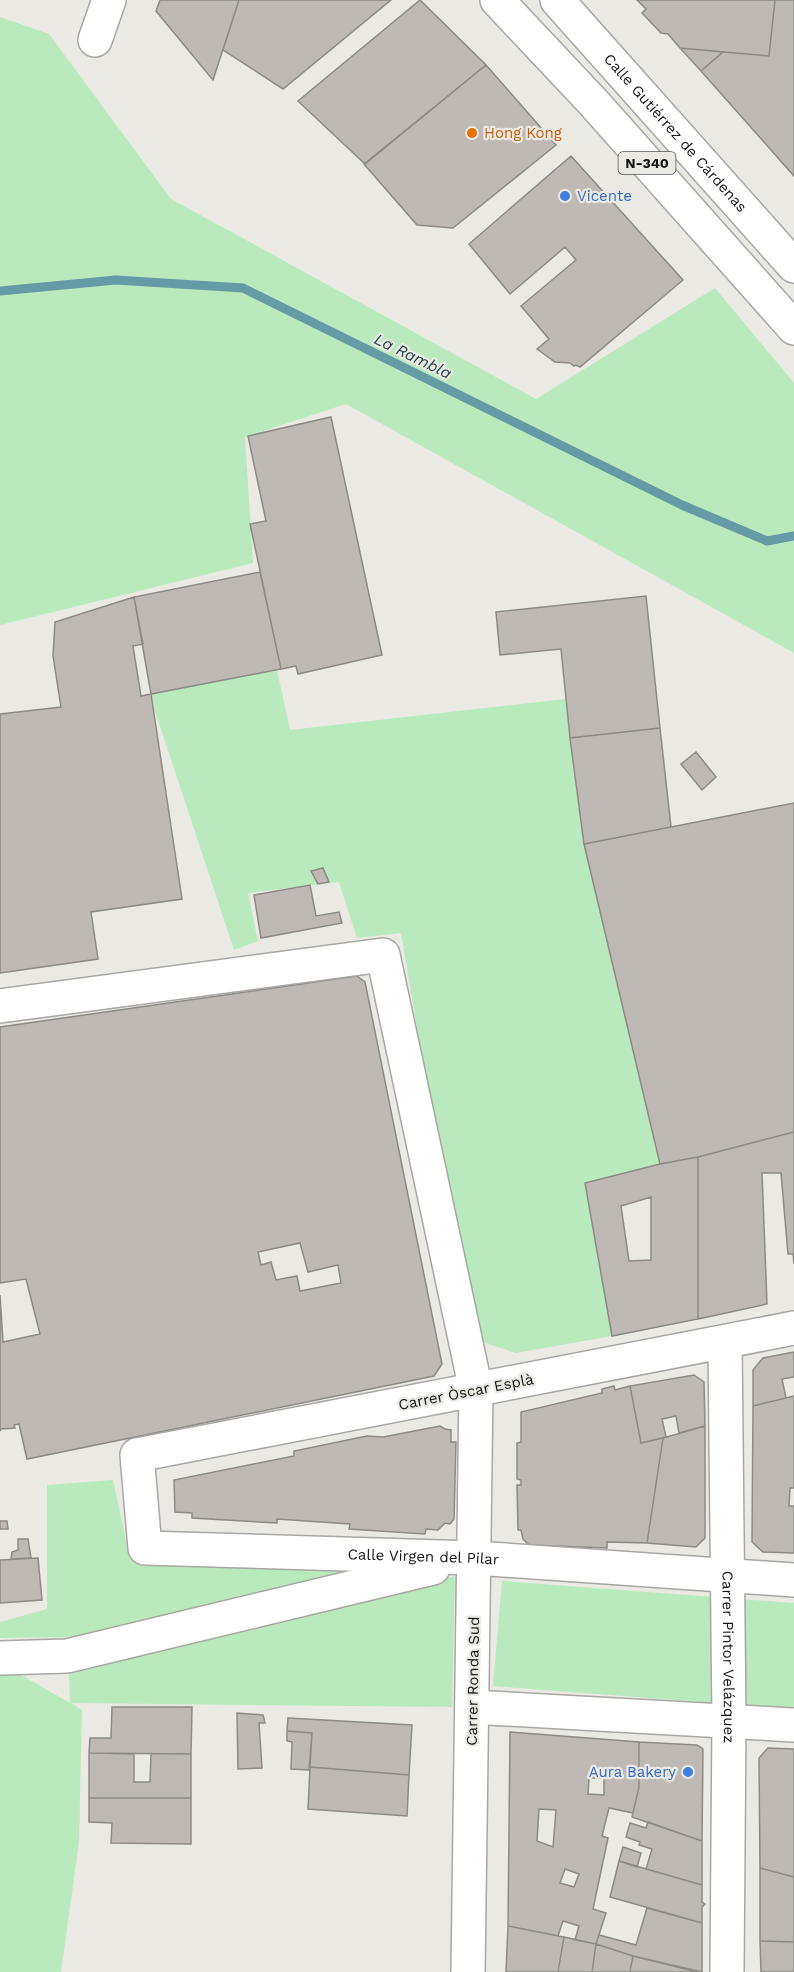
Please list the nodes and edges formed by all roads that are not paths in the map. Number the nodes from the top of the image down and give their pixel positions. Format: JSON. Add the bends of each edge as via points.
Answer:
{"nodes":[{"id":1,"x":109,"y":0,"type":"edge"},
{"id":2,"x":497,"y":0,"type":"edge"},
{"id":3,"x":557,"y":0,"type":"edge"},
{"id":4,"x":95,"y":40,"type":"dead end"},
{"id":5,"x":793,"y":264,"type":"edge"},
{"id":6,"x":794,"y":328,"type":"edge"},
{"id":7,"x":0,"y":1006,"type":"edge"},
{"id":8,"x":794,"y":1328,"type":"edge"},
{"id":9,"x":725,"y":1342,"type":"junction"},
{"id":10,"x":476,"y":1390,"type":"junction"},
{"id":11,"x":137,"y":1455,"type":"joint"},
{"id":12,"x":475,"y":1558,"type":"junction"},
{"id":13,"x":727,"y":1577,"type":"junction"},
{"id":14,"x":794,"y":1580,"type":"edge"},
{"id":15,"x":0,"y":1658,"type":"edge"},
{"id":16,"x":472,"y":1707,"type":"junction"},
{"id":17,"x":729,"y":1720,"type":"junction"},
{"id":18,"x":794,"y":1725,"type":"edge"},
{"id":19,"x":468,"y":1972,"type":"edge"},
{"id":20,"x":727,"y":1972,"type":"edge"}],
"edges":[{"from":1,"to":4,"type":"main road"},
{"from":2,"to":6,"type":"main road","number":"N-340"},
{"from":3,"to":5,"type":"main road","name":"Calle Gutiérrez de Cárdenas","number":"N-340"},
{"from":7,"to":10,"type":"main road","name":"Carrer Ronda Sud","via":[[383,955]]},
{"from":8,"to":9,"type":"main road","name":"Carrer Òscar Esplà"},
{"from":9,"to":10,"type":"main road","name":"Carrer Òscar Esplà"},
{"from":9,"to":13,"type":"main road","name":"Carrer Pintor Velázquez"},
{"from":10,"to":11,"type":"main road","name":"Carrer Òscar Esplà"},
{"from":10,"to":12,"type":"main road","name":"Carrer Ronda Sud"},
{"from":11,"to":12,"type":"main road","name":"Calle Virgen del Pilar","via":[[145,1548]]},
{"from":12,"to":13,"type":"main road","name":"Calle Virgen del Pilar"},
{"from":12,"to":15,"type":"main road","via":[[67,1656]]},
{"from":12,"to":16,"type":"main road","name":"Carrer Ronda Sud"},
{"from":13,"to":14,"type":"main road","name":"Calle Virgen del Pilar"},
{"from":13,"to":17,"type":"main road","name":"Carrer Pintor Velázquez"},
{"from":16,"to":17,"type":"main road"},
{"from":16,"to":19,"type":"main road","name":"Carrer Ronda Sud"},
{"from":17,"to":18,"type":"main road"},
{"from":17,"to":20,"type":"main road","name":"Carrer Pintor Velázquez"}]}
